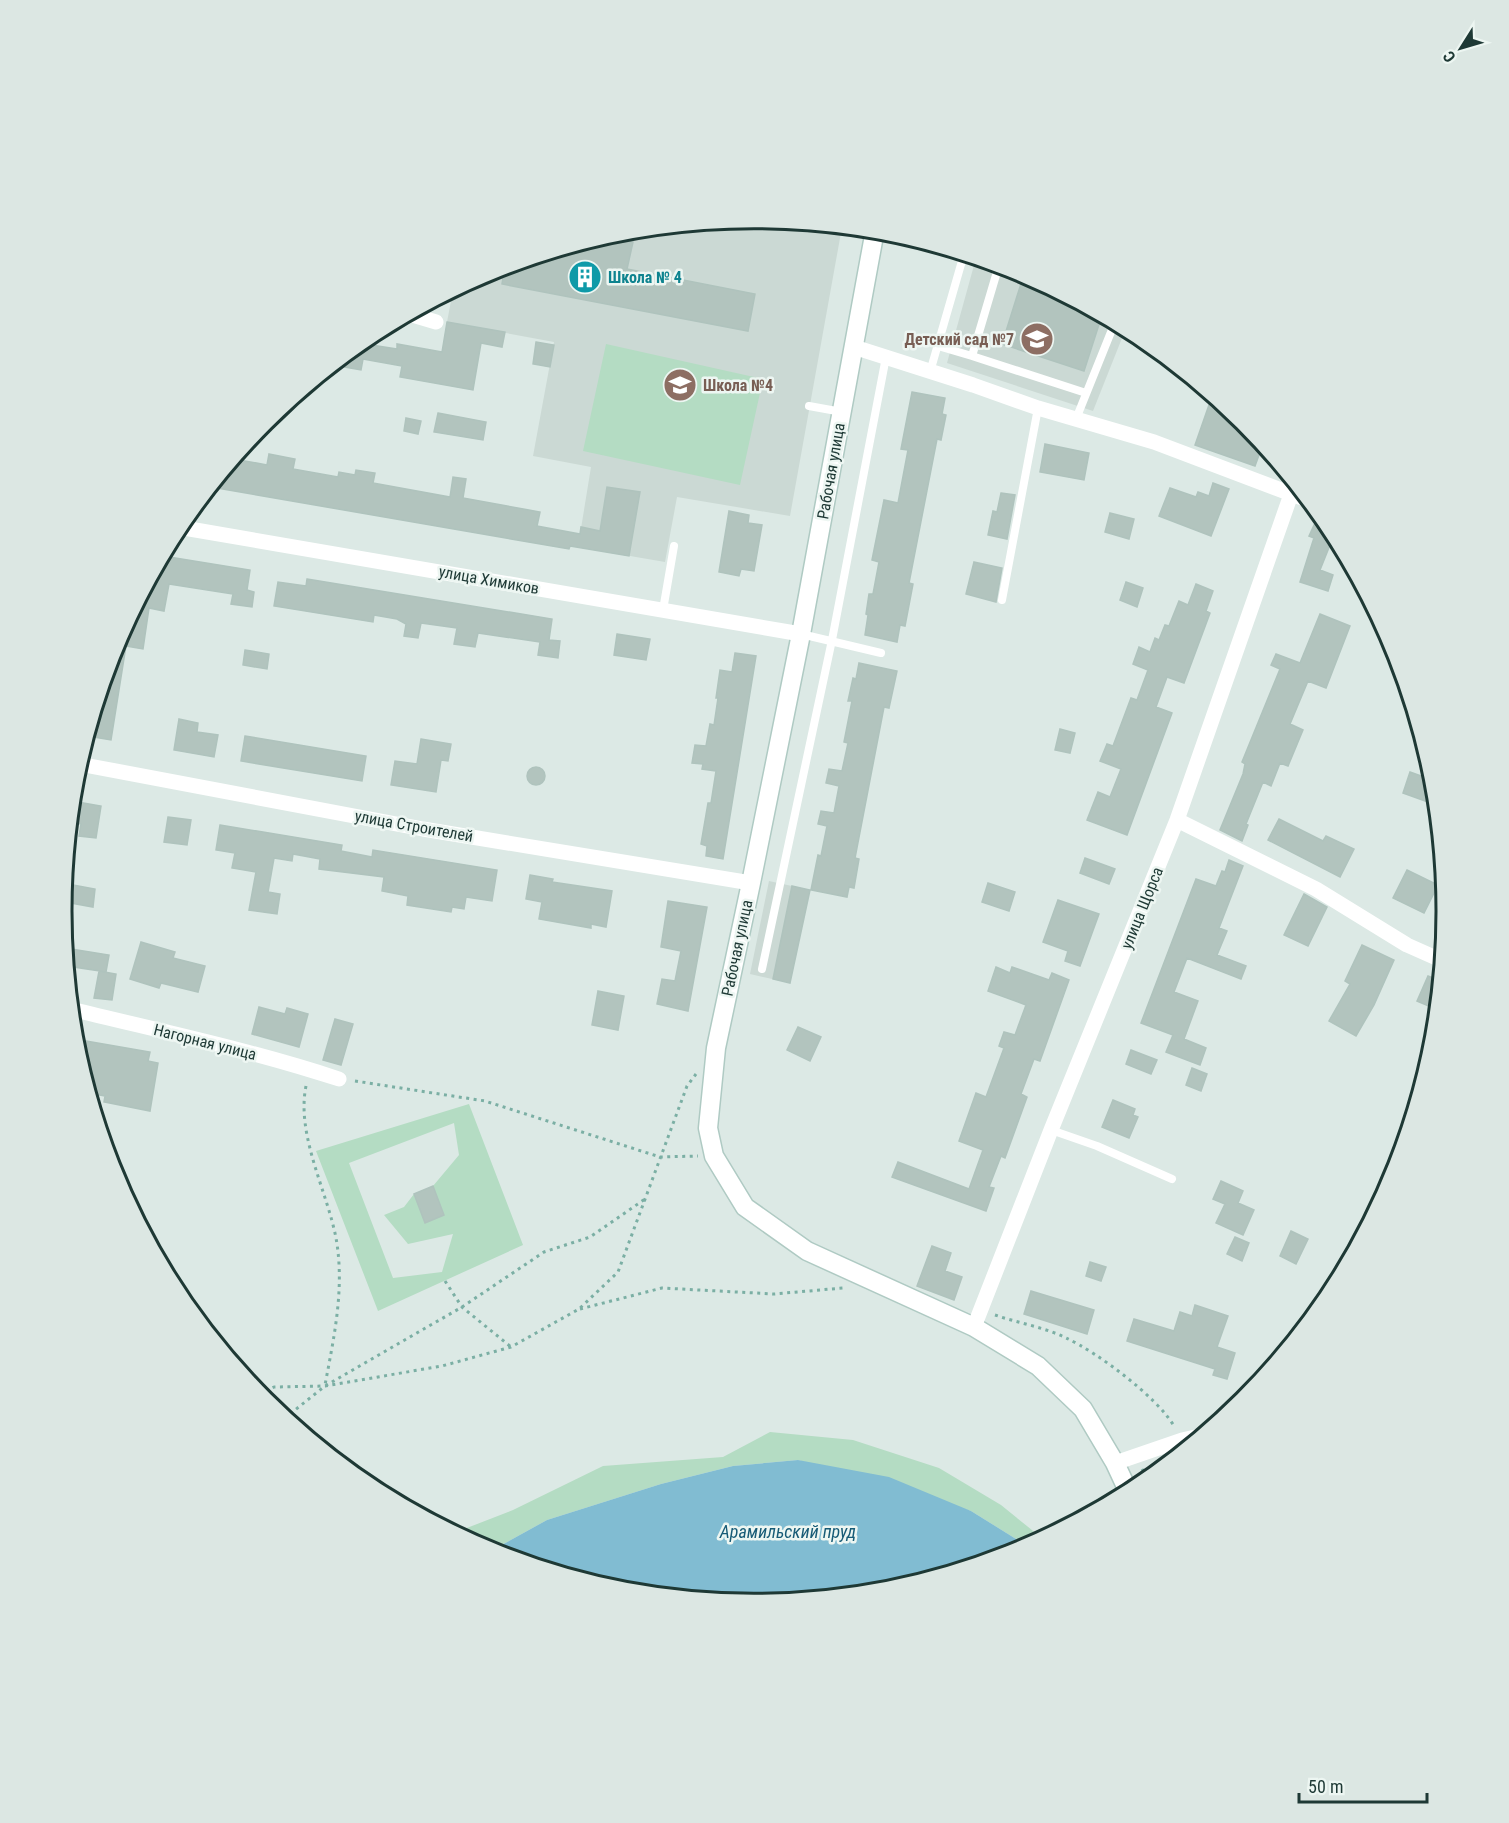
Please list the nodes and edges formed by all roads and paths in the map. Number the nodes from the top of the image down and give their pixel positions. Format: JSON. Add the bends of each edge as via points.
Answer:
{"nodes":[{"id":1,"x":873,"y":240,"type":"edge"},
{"id":2,"x":962,"y":261,"type":"edge"},
{"id":3,"x":996,"y":274,"type":"edge"},
{"id":4,"x":419,"y":317,"type":"edge"},
{"id":5,"x":436,"y":322,"type":"dead end"},
{"id":6,"x":1111,"y":330,"type":"edge"},
{"id":7,"x":938,"y":346,"type":"junction"},
{"id":8,"x":854,"y":347,"type":"junction"},
{"id":9,"x":972,"y":356,"type":"junction"},
{"id":10,"x":886,"y":357,"type":"junction"},
{"id":11,"x":930,"y":372,"type":"junction"},
{"id":12,"x":1086,"y":393,"type":"junction"},
{"id":13,"x":809,"y":406,"type":"dead end"},
{"id":14,"x":1038,"y":408,"type":"junction"},
{"id":15,"x":842,"y":412,"type":"junction"},
{"id":16,"x":1076,"y":419,"type":"junction"},
{"id":17,"x":1289,"y":488,"type":"edge"},
{"id":18,"x":1292,"y":491,"type":"edge"},
{"id":19,"x":189,"y":529,"type":"edge"},
{"id":20,"x":674,"y":546,"type":"dead end"},
{"id":21,"x":1002,"y":600,"type":"dead end"},
{"id":22,"x":663,"y":610,"type":"junction"},
{"id":23,"x":801,"y":634,"type":"junction"},
{"id":24,"x":832,"y":640,"type":"junction"},
{"id":25,"x":881,"y":653,"type":"dead end"},
{"id":26,"x":88,"y":766,"type":"edge"},
{"id":27,"x":1177,"y":820,"type":"junction"},
{"id":28,"x":751,"y":883,"type":"junction"},
{"id":29,"x":1436,"y":958,"type":"edge"},
{"id":30,"x":762,"y":969,"type":"dead end"},
{"id":31,"x":80,"y":1011,"type":"edge"},
{"id":32,"x":716,"y":1048,"type":"junction"},
{"id":33,"x":310,"y":1069,"type":"junction"},
{"id":34,"x":339,"y":1079,"type":"joint"},
{"id":35,"x":1051,"y":1130,"type":"junction"},
{"id":36,"x":714,"y":1156,"type":"junction"},
{"id":37,"x":660,"y":1157,"type":"junction"},
{"id":38,"x":1172,"y":1179,"type":"dead end"},
{"id":39,"x":646,"y":1198,"type":"junction"},
{"id":40,"x":445,"y":1281,"type":"dead end"},
{"id":41,"x":845,"y":1288,"type":"dead end"},
{"id":42,"x":462,"y":1307,"type":"junction"},
{"id":43,"x":579,"y":1309,"type":"junction"},
{"id":44,"x":982,"y":1310,"type":"junction"},
{"id":45,"x":974,"y":1327,"type":"junction"},
{"id":46,"x":511,"y":1347,"type":"junction"},
{"id":47,"x":325,"y":1386,"type":"junction"},
{"id":48,"x":268,"y":1390,"type":"edge"},
{"id":49,"x":291,"y":1413,"type":"edge"},
{"id":50,"x":1188,"y":1439,"type":"edge"},
{"id":51,"x":1182,"y":1440,"type":"junction"},
{"id":52,"x":1115,"y":1463,"type":"junction"},
{"id":53,"x":1125,"y":1485,"type":"edge"}],
"edges":[{"from":1,"to":8,"type":"main road","name":"Рабочая улица"},
{"from":2,"to":7,"type":"lane"},
{"from":3,"to":9,"type":"lane"},
{"from":4,"to":5,"type":"street"},
{"from":6,"to":12,"type":"lane"},
{"from":7,"to":9,"type":"lane"},
{"from":7,"to":11,"type":"lane"},
{"from":8,"to":10,"type":"street"},
{"from":8,"to":15,"type":"main road","name":"Рабочая улица"},
{"from":9,"to":12,"type":"lane"},
{"from":10,"to":11,"type":"street"},
{"from":10,"to":24,"type":"lane"},
{"from":11,"to":14,"type":"street"},
{"from":12,"to":16,"type":"lane"},
{"from":13,"to":15,"type":"lane"},
{"from":14,"to":16,"type":"street"},
{"from":14,"to":21,"type":"lane"},
{"from":15,"to":23,"type":"main road","name":"Рабочая улица"},
{"from":16,"to":17,"type":"street"},
{"from":18,"to":27,"type":"street","name":"улица Щорса"},
{"from":19,"to":22,"type":"street","name":"улица Химиков"},
{"from":20,"to":22,"type":"lane"},
{"from":22,"to":23,"type":"street","name":"улица Химиков"},
{"from":23,"to":24,"type":"lane"},
{"from":23,"to":28,"type":"main road","name":"Рабочая улица"},
{"from":24,"to":25,"type":"lane"},
{"from":24,"to":30,"type":"lane"},
{"from":26,"to":28,"type":"street","name":"улица Строителей","via":[[423,829]]},
{"from":27,"to":29,"type":"street","via":[[1316,889],[1407,945]]},
{"from":27,"to":35,"type":"street","name":"улица Щорса"},
{"from":28,"to":32,"type":"main road","name":"Рабочая улица"},
{"from":31,"to":33,"type":"street","name":"Нагорная улица"},
{"from":32,"to":36,"type":"main road","name":"Рабочая улица","via":[[708,1128]]},
{"from":32,"to":37,"type":"path","via":[[687,1086]]},
{"from":33,"to":34,"type":"street","name":"Нагорная улица"},
{"from":33,"to":47,"type":"path","via":[[303,1101],[312,1156],[336,1239],[340,1299]]},
{"from":34,"to":37,"type":"path","via":[[485,1101]]},
{"from":35,"to":38,"type":"lane"},
{"from":35,"to":44,"type":"street","name":"улица Щорса"},
{"from":36,"to":37,"type":"path"},
{"from":36,"to":45,"type":"main road","name":"Рабочая улица","via":[[745,1207],[807,1251]]},
{"from":37,"to":39,"type":"path"},
{"from":39,"to":42,"type":"path","via":[[590,1237],[544,1252]]},
{"from":39,"to":43,"type":"path","via":[[618,1272]]},
{"from":40,"to":42,"type":"path"},
{"from":41,"to":43,"type":"path","via":[[774,1294],[662,1288]]},
{"from":42,"to":46,"type":"path"},
{"from":42,"to":47,"type":"path"},
{"from":43,"to":46,"type":"path"},
{"from":44,"to":45,"type":"street","name":"улица Щорса"},
{"from":44,"to":51,"type":"path","via":[[1066,1338],[1117,1369],[1167,1415]]},
{"from":45,"to":52,"type":"main road","name":"Рабочая улица","via":[[1038,1366],[1083,1409]]},
{"from":46,"to":47,"type":"path","via":[[442,1366]]},
{"from":47,"to":48,"type":"path"},
{"from":47,"to":49,"type":"path"},
{"from":50,"to":51,"type":"street"},
{"from":51,"to":52,"type":"street"},
{"from":52,"to":53,"type":"main road","name":"Рабочая улица"}]}
